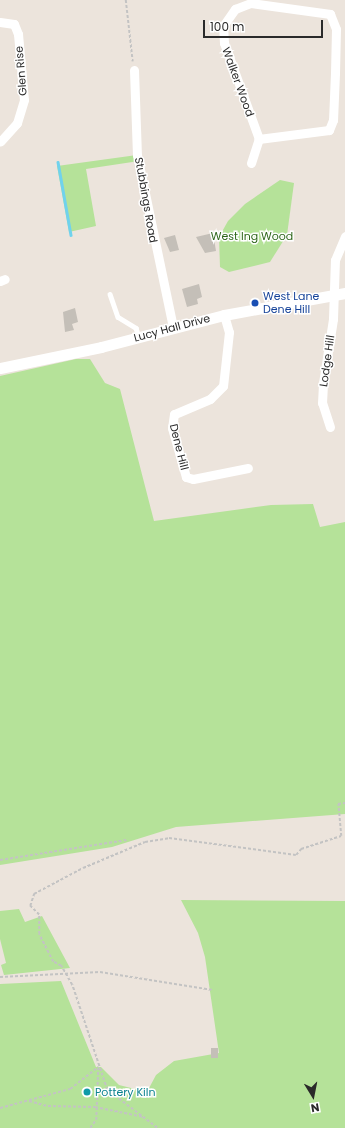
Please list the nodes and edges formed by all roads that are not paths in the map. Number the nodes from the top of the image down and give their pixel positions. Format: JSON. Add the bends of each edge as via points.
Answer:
{"nodes":[{"id":1,"x":4,"y":22,"type":"edge"},
{"id":2,"x":134,"y":70,"type":"road end"},
{"id":3,"x":335,"y":73,"type":"junction"},
{"id":4,"x":345,"y":73,"type":"edge"},
{"id":5,"x":259,"y":139,"type":"junction"},
{"id":6,"x":0,"y":142,"type":"edge"},
{"id":7,"x":251,"y":163,"type":"dead end"},
{"id":8,"x":345,"y":236,"type":"edge"},
{"id":9,"x":345,"y":293,"type":"edge"},
{"id":10,"x":110,"y":294,"type":"dead end"},
{"id":11,"x":333,"y":295,"type":"junction"},
{"id":12,"x":224,"y":315,"type":"junction"},
{"id":13,"x":173,"y":328,"type":"junction"},
{"id":14,"x":139,"y":337,"type":"junction"},
{"id":15,"x":0,"y":368,"type":"edge"},
{"id":16,"x":330,"y":427,"type":"dead end"},
{"id":17,"x":248,"y":468,"type":"dead end"}],
"edges":[{"from":1,"to":6,"type":"street","name":"Glen Rise","via":[[14,24],[18,34],[24,100],[17,123]]},
{"from":2,"to":13,"type":"street","name":"Stubbings Road","via":[[138,154]]},
{"from":3,"to":4,"type":"street"},
{"from":3,"to":5,"type":"street","name":"Walker Wood","via":[[333,120],[329,130]]},
{"from":3,"to":5,"type":"street","name":"Walker Wood","via":[[336,29],[330,14],[251,3],[235,9],[223,26],[224,43]]},
{"from":5,"to":7,"type":"street"},
{"from":8,"to":11,"type":"street","name":"Lodge Hill","via":[[335,260]]},
{"from":9,"to":11,"type":"street","name":"Lucy Hall Drive"},
{"from":10,"to":14,"type":"lane","via":[[118,317],[136,328]]},
{"from":11,"to":12,"type":"street","name":"Lucy Hall Drive"},
{"from":11,"to":16,"type":"street","name":"Lodge Hill","via":[[322,403]]},
{"from":12,"to":13,"type":"street","name":"Lucy Hall Drive"},
{"from":12,"to":17,"type":"street","name":"Dene Hill","via":[[229,332],[223,386],[210,400],[174,414],[172,428],[186,477],[193,479]]},
{"from":13,"to":14,"type":"street","name":"Lucy Hall Drive"},
{"from":14,"to":15,"type":"street","name":"Lucy Hall Drive"}]}
